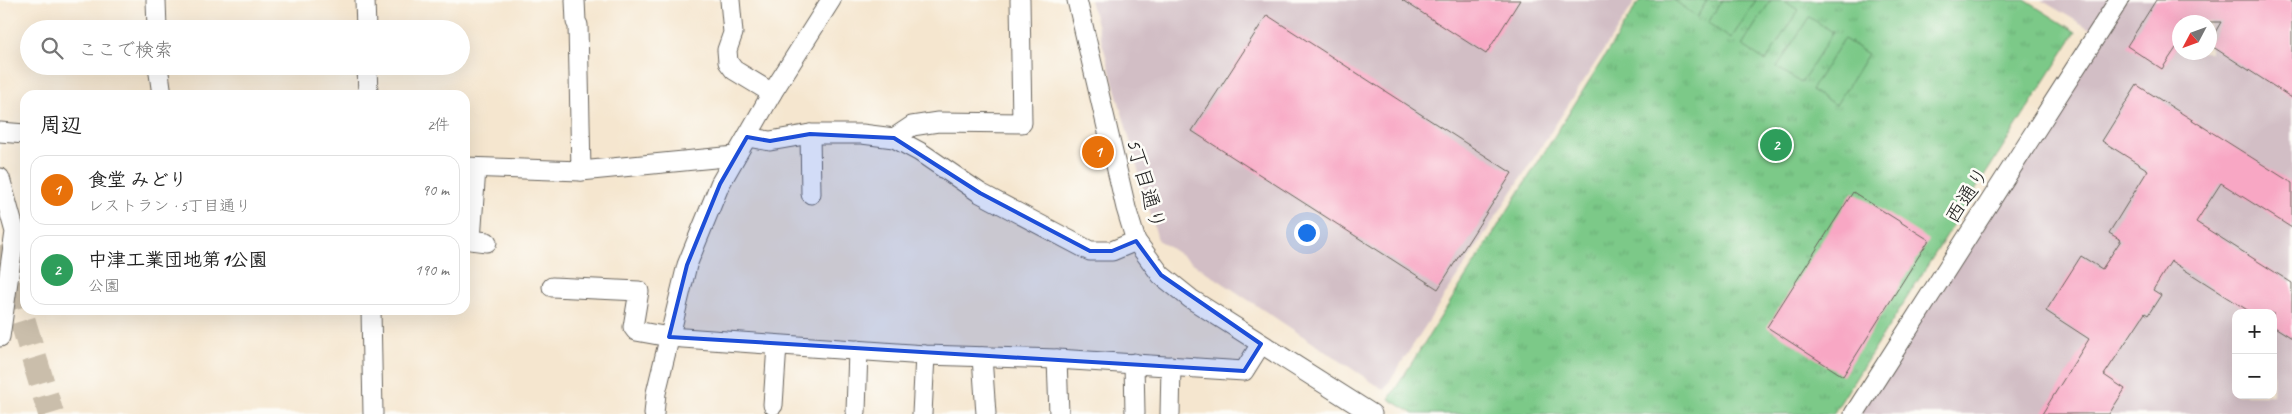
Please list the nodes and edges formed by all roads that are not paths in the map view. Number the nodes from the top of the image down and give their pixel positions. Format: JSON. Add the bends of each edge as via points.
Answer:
{"nodes":[{"id":1,"x":156,"y":0,"type":"edge"},
{"id":2,"x":366,"y":0,"type":"edge"},
{"id":3,"x":575,"y":0,"type":"edge"},
{"id":4,"x":730,"y":0,"type":"edge"},
{"id":5,"x":831,"y":0,"type":"edge"},
{"id":6,"x":1020,"y":0,"type":"edge"},
{"id":7,"x":1077,"y":0,"type":"edge"},
{"id":8,"x":2119,"y":0,"type":"edge"},
{"id":9,"x":157,"y":20,"type":"edge"},
{"id":10,"x":366,"y":20,"type":"edge"},
{"id":11,"x":160,"y":75,"type":"edge"},
{"id":12,"x":367,"y":75,"type":"edge"},
{"id":13,"x":161,"y":90,"type":"edge"},
{"id":14,"x":368,"y":90,"type":"edge"},
{"id":15,"x":772,"y":93,"type":"junction"},
{"id":16,"x":0,"y":132,"type":"edge"},
{"id":17,"x":20,"y":134,"type":"edge"},
{"id":18,"x":810,"y":134,"type":"junction"},
{"id":19,"x":747,"y":137,"type":"junction"},
{"id":20,"x":894,"y":138,"type":"junction"},
{"id":21,"x":735,"y":156,"type":"junction"},
{"id":22,"x":471,"y":167,"type":"edge"},
{"id":23,"x":581,"y":171,"type":"junction"},
{"id":24,"x":0,"y":178,"type":"edge"},
{"id":25,"x":811,"y":194,"type":"dead end"},
{"id":26,"x":1136,"y":241,"type":"junction"},
{"id":27,"x":487,"y":242,"type":"dead end"},
{"id":28,"x":552,"y":287,"type":"dead end"},
{"id":29,"x":371,"y":315,"type":"edge"},
{"id":30,"x":0,"y":336,"type":"edge"},
{"id":31,"x":669,"y":337,"type":"junction"},
{"id":32,"x":1261,"y":344,"type":"junction"},
{"id":33,"x":776,"y":345,"type":"junction"},
{"id":34,"x":858,"y":350,"type":"junction"},
{"id":35,"x":925,"y":355,"type":"junction"},
{"id":36,"x":982,"y":356,"type":"junction"},
{"id":37,"x":1057,"y":359,"type":"junction"},
{"id":38,"x":1134,"y":363,"type":"junction"},
{"id":39,"x":1171,"y":366,"type":"junction"},
{"id":40,"x":773,"y":405,"type":"dead end"},
{"id":41,"x":856,"y":412,"type":"dead end"},
{"id":42,"x":372,"y":414,"type":"edge"},
{"id":43,"x":654,"y":414,"type":"edge"},
{"id":44,"x":922,"y":414,"type":"edge"},
{"id":45,"x":986,"y":414,"type":"edge"},
{"id":46,"x":1059,"y":414,"type":"edge"},
{"id":47,"x":1135,"y":414,"type":"edge"},
{"id":48,"x":1170,"y":414,"type":"edge"},
{"id":49,"x":1372,"y":414,"type":"edge"},
{"id":50,"x":1854,"y":414,"type":"edge"}],
"edges":[{"from":1,"to":9,"type":"street"},
{"from":2,"to":10,"type":"street"},
{"from":3,"to":23,"type":"street"},
{"from":4,"to":15,"type":"street","via":[[733,33],[727,50],[728,62],[734,70]]},
{"from":5,"to":15,"type":"street"},
{"from":6,"to":20,"type":"street","via":[[1022,123],[938,122],[912,126]]},
{"from":7,"to":26,"type":"street","name":"5丁目通り"},
{"from":8,"to":50,"type":"street","name":"西通り"},
{"from":11,"to":13,"type":"street"},
{"from":12,"to":14,"type":"street"},
{"from":15,"to":19,"type":"street"},
{"from":16,"to":17,"type":"street"},
{"from":18,"to":19,"type":"street","via":[[770,141]]},
{"from":18,"to":20,"type":"street"},
{"from":18,"to":25,"type":"street"},
{"from":19,"to":21,"type":"street"},
{"from":20,"to":26,"type":"street","via":[[980,192],[1090,251],[1112,251]]},
{"from":21,"to":23,"type":"street"},
{"from":21,"to":31,"type":"street","via":[[687,265]]},
{"from":22,"to":23,"type":"street"},
{"from":22,"to":27,"type":"street","via":[[471,240]]},
{"from":24,"to":30,"type":"street","via":[[15,232]]},
{"from":26,"to":32,"type":"street","name":"5丁目通り","via":[[1162,275],[1191,299]]},
{"from":28,"to":31,"type":"street","via":[[639,291],[633,327],[636,331]]},
{"from":29,"to":42,"type":"street"},
{"from":31,"to":33,"type":"street"},
{"from":31,"to":43,"type":"street"},
{"from":32,"to":39,"type":"street","via":[[1244,372]]},
{"from":32,"to":49,"type":"street","name":"5丁目通り"},
{"from":33,"to":34,"type":"street"},
{"from":33,"to":40,"type":"street"},
{"from":34,"to":35,"type":"street"},
{"from":34,"to":41,"type":"street"},
{"from":35,"to":36,"type":"street"},
{"from":35,"to":44,"type":"street"},
{"from":36,"to":37,"type":"street"},
{"from":36,"to":45,"type":"street"},
{"from":37,"to":38,"type":"street"},
{"from":37,"to":46,"type":"street"},
{"from":38,"to":39,"type":"street"},
{"from":38,"to":47,"type":"street"},
{"from":39,"to":48,"type":"street"}]}
